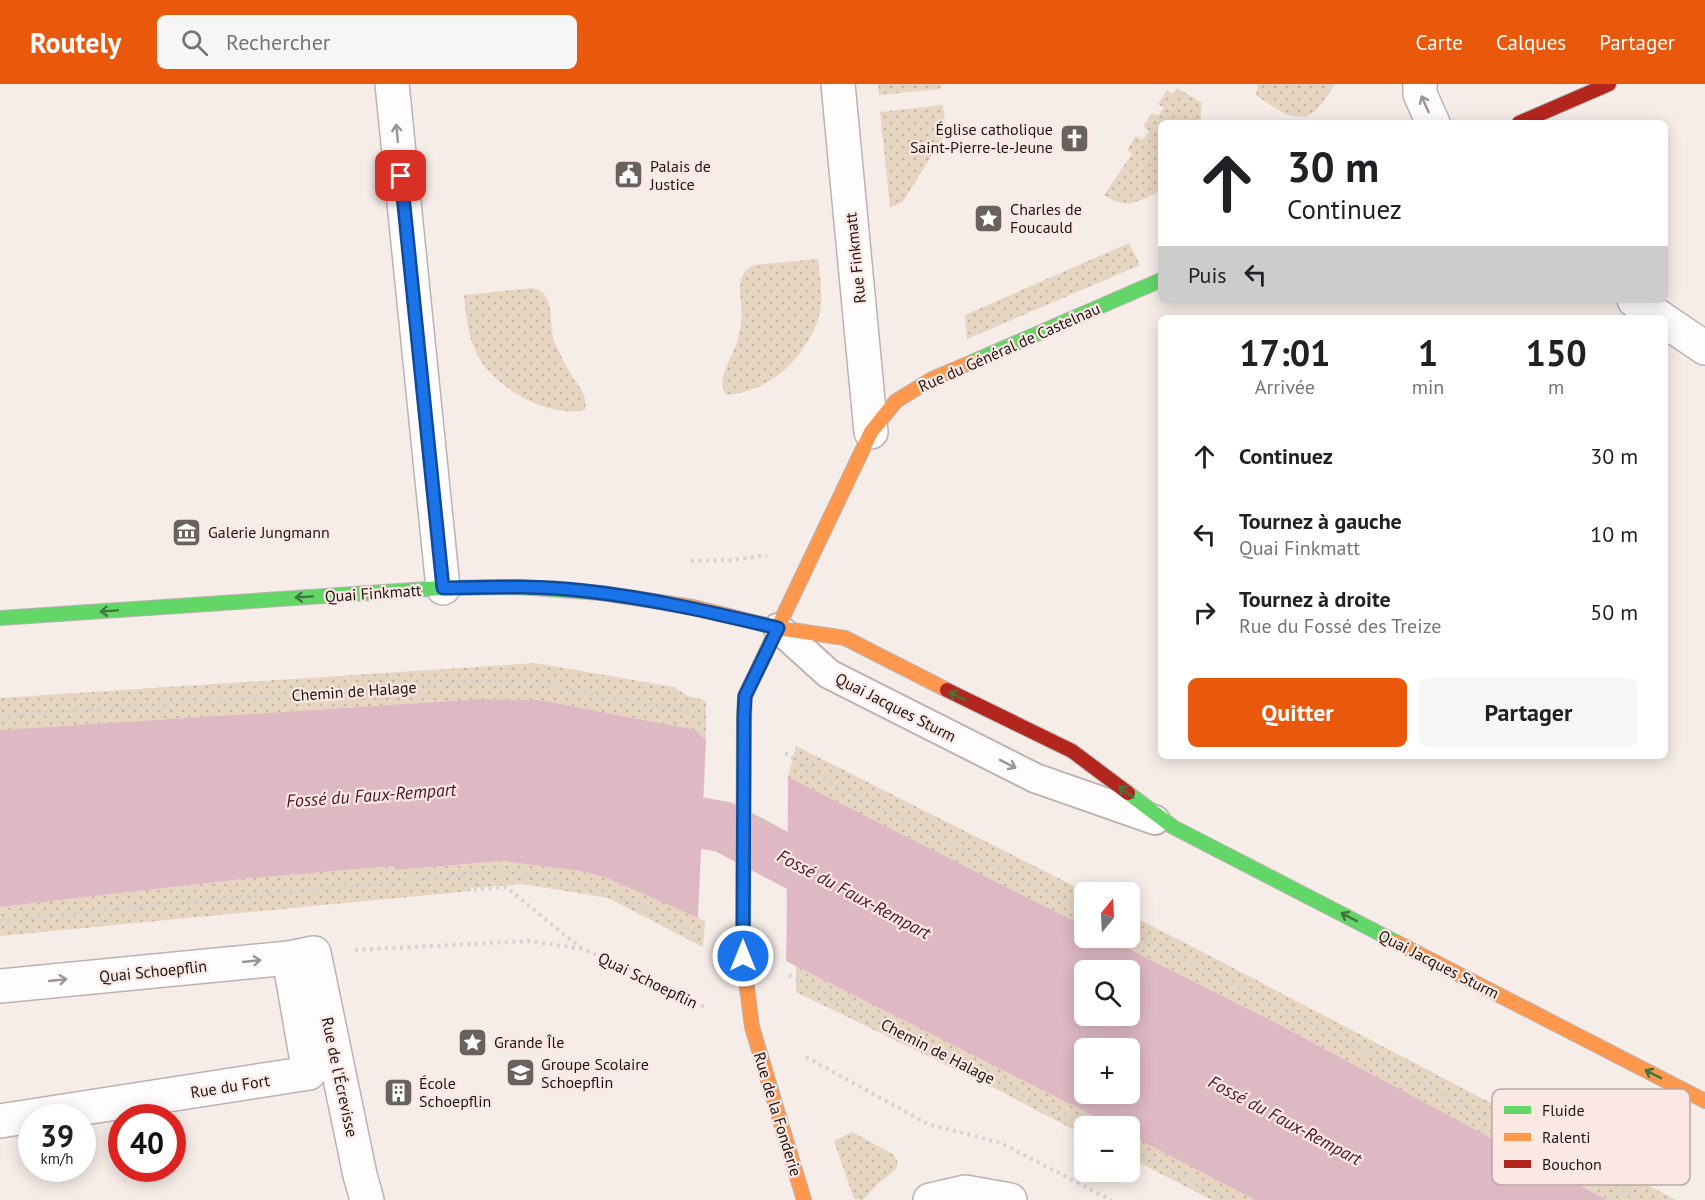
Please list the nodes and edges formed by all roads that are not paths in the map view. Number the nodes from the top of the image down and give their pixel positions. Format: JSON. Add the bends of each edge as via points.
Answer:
{"nodes":[{"id":1,"x":392,"y":84,"type":"edge"},
{"id":2,"x":838,"y":84,"type":"edge"},
{"id":3,"x":1420,"y":84,"type":"edge"},
{"id":4,"x":1609,"y":84,"type":"edge"},
{"id":5,"x":1432,"y":120,"type":"edge"},
{"id":6,"x":1526,"y":120,"type":"edge"},
{"id":7,"x":1158,"y":281,"type":"edge"},
{"id":8,"x":1638,"y":303,"type":"edge"},
{"id":9,"x":1656,"y":315,"type":"edge"},
{"id":10,"x":1668,"y":323,"type":"edge"},
{"id":11,"x":1705,"y":348,"type":"edge"},
{"id":12,"x":871,"y":432,"type":"junction"},
{"id":13,"x":443,"y":588,"type":"junction"},
{"id":14,"x":0,"y":618,"type":"edge"},
{"id":15,"x":778,"y":628,"type":"junction"},
{"id":16,"x":744,"y":716,"type":"joint"},
{"id":17,"x":1173,"y":827,"type":"junction"},
{"id":18,"x":302,"y":955,"type":"junction"},
{"id":19,"x":0,"y":986,"type":"edge"},
{"id":20,"x":1682,"y":1089,"type":"edge"},
{"id":21,"x":1690,"y":1093,"type":"edge"},
{"id":22,"x":1705,"y":1101,"type":"edge"},
{"id":23,"x":0,"y":1121,"type":"edge"},
{"id":24,"x":367,"y":1200,"type":"edge"},
{"id":25,"x":804,"y":1200,"type":"edge"},
{"id":26,"x":930,"y":1200,"type":"edge"},
{"id":27,"x":1010,"y":1200,"type":"edge"}],
"edges":[{"from":13,"to":1,"type":"street","one_way":true},
{"from":2,"to":12,"type":"street","name":"Rue Finkmatt"},
{"from":5,"to":3,"type":"street","one_way":true,"via":[[1420,94]]},
{"from":4,"to":6,"type":"street"},
{"from":7,"to":12,"type":"street","name":"Rue du Général de Castelnau","via":[[932,380],[896,401]]},
{"from":8,"to":9,"type":"street"},
{"from":10,"to":11,"type":"street"},
{"from":12,"to":15,"type":"street","name":"Rue du Général de Castelnau"},
{"from":13,"to":14,"type":"street","name":"Quai Finkmatt","one_way":true},
{"from":13,"to":15,"type":"street","name":"Quai Finkmatt","via":[[585,591],[693,607]]},
{"from":15,"to":16,"type":"street","name":"Rue du Général de Castelnau","via":[[745,696]]},
{"from":15,"to":17,"type":"lane","name":"Quai Jacques Sturm","one_way":true,"via":[[830,674],[1035,778]]},
{"from":17,"to":15,"type":"street","name":"Quai Jacques Sturm","one_way":true,"via":[[1072,752],[845,638]]},
{"from":16,"to":25,"type":"street","name":"Rue de la Fonderie","bridge":true,"via":[[743,956],[752,1028]]},
{"from":20,"to":17,"type":"street","name":"Quai Jacques Sturm","one_way":true},
{"from":19,"to":18,"type":"street","name":"Quai Schoepflin","one_way":true},
{"from":18,"to":23,"type":"street","name":"Rue du Fort","via":[[309,1074]]},
{"from":18,"to":24,"type":"street","name":"Rue de l'Écrevisse"},
{"from":22,"to":21,"type":"street","name":"Quai Jacques Sturm","one_way":true},
{"from":26,"to":27,"type":"street","via":[[965,1192]]}]}
